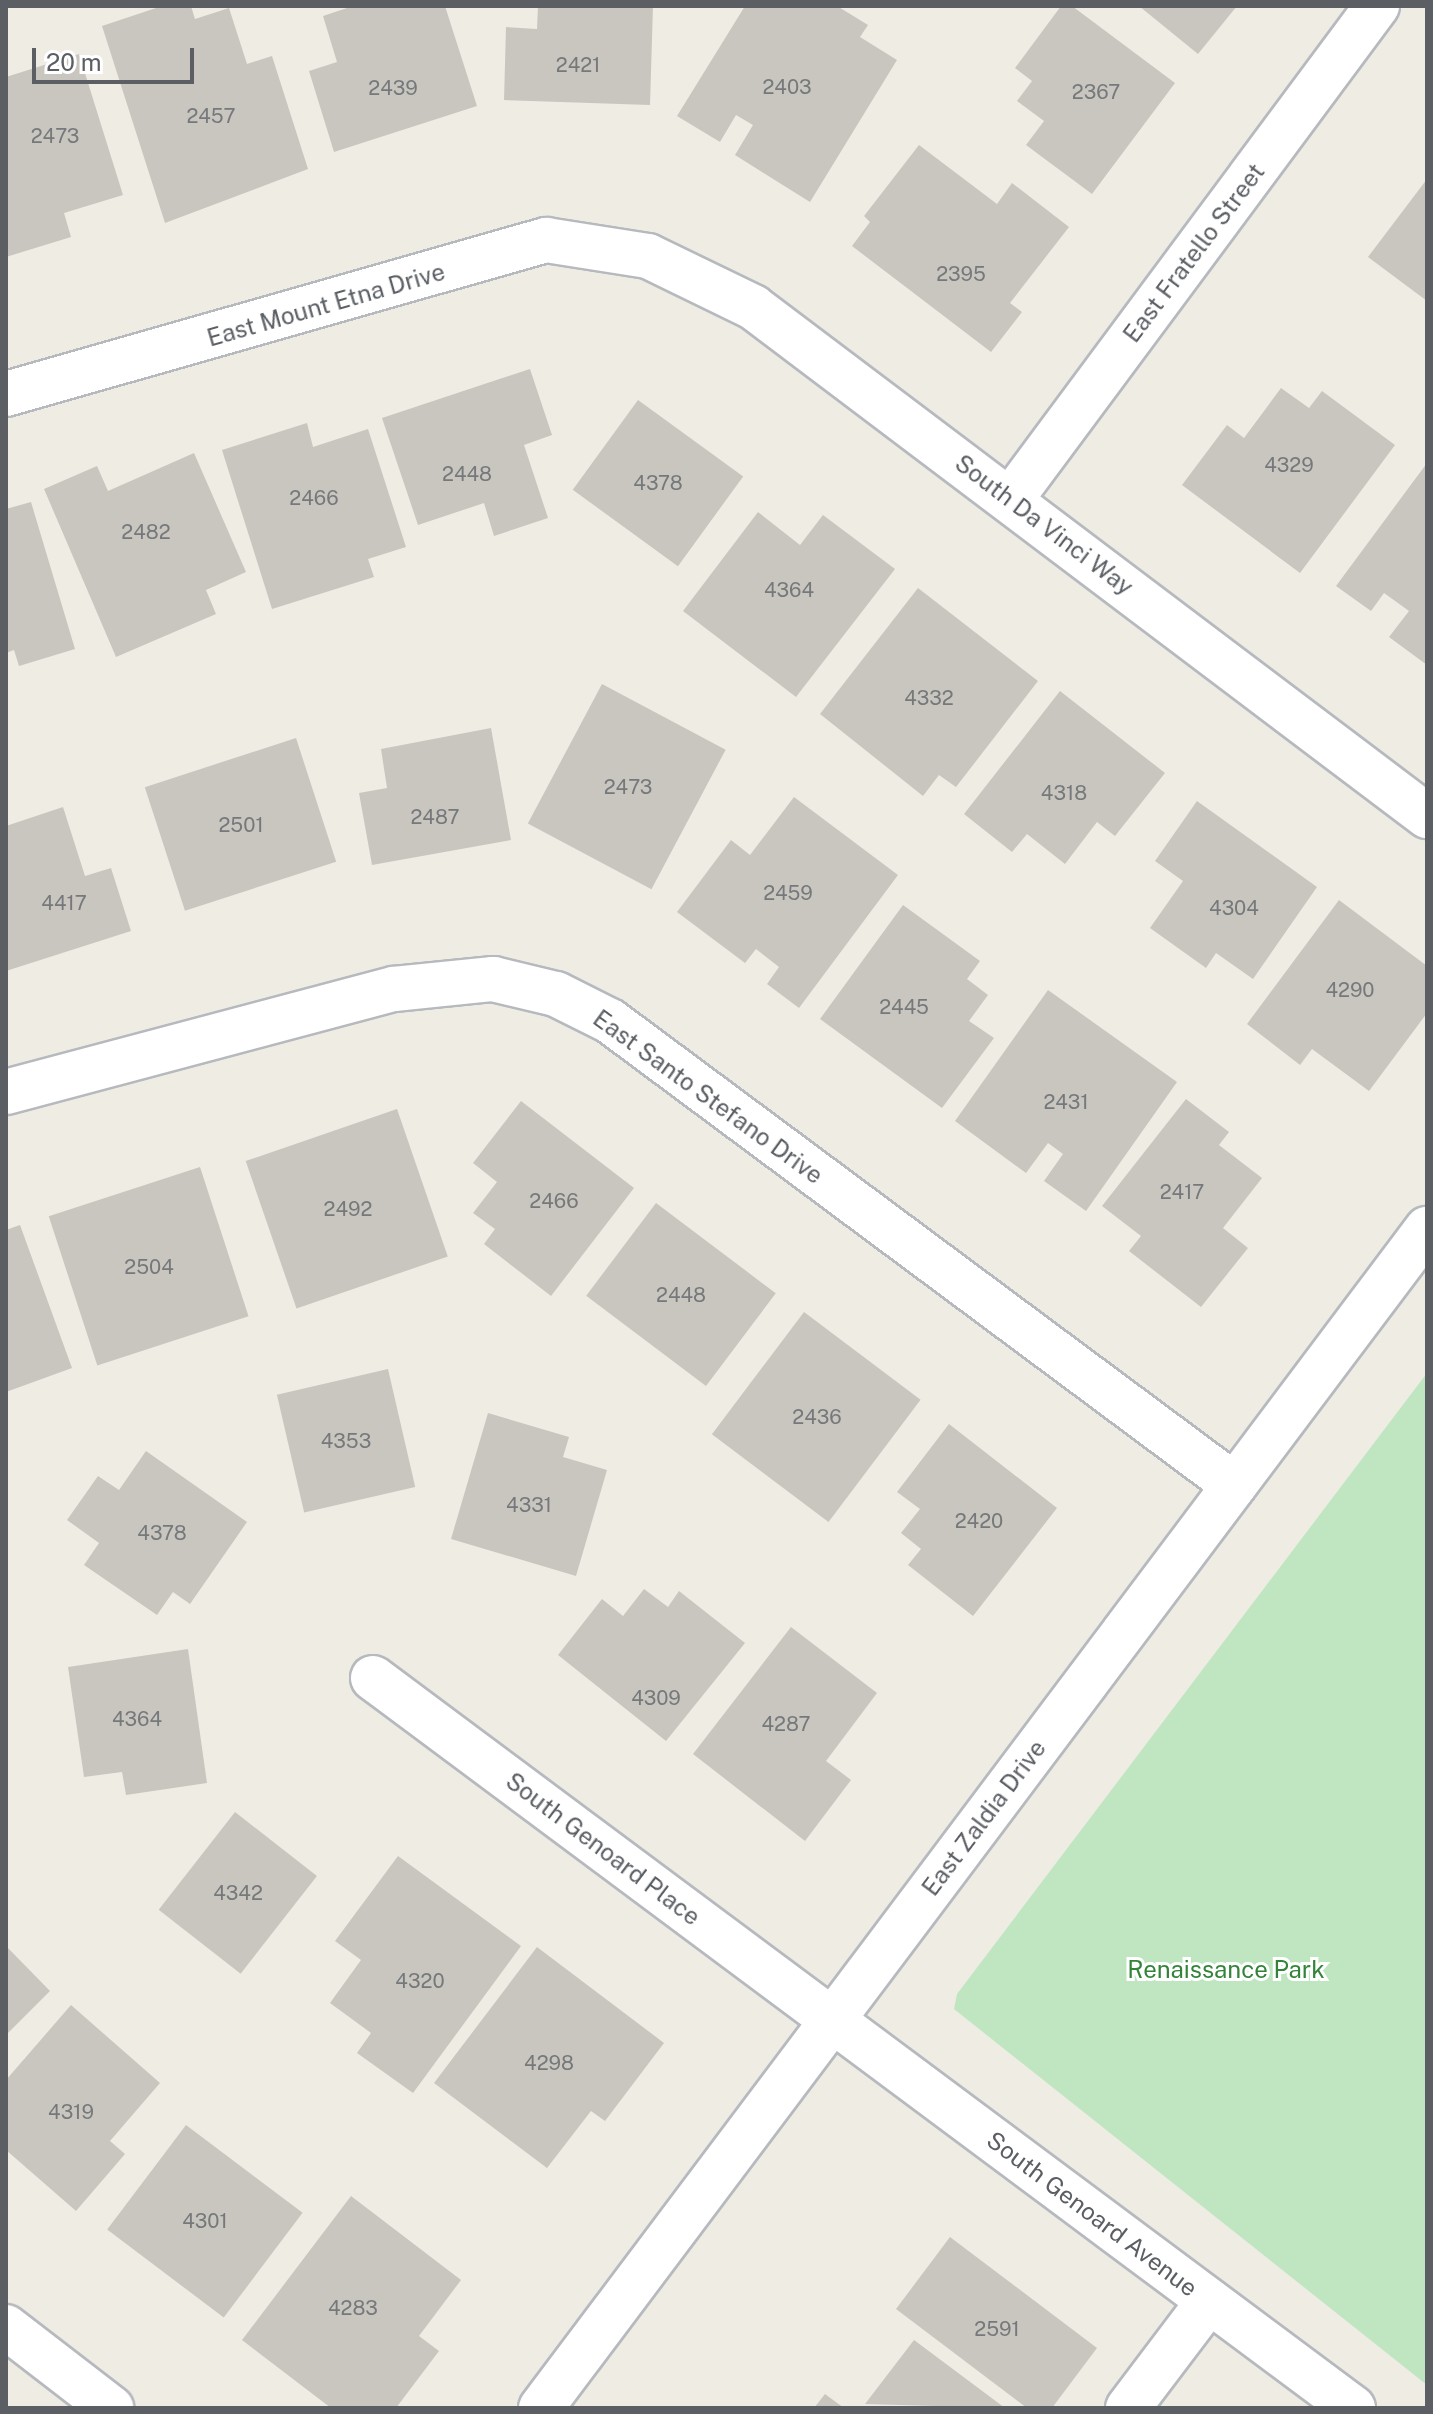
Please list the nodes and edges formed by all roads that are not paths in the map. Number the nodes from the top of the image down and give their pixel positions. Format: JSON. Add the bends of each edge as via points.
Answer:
{"nodes":[{"id":1,"x":1377,"y":6,"type":"edge"},
{"id":2,"x":648,"y":256,"type":"joint"},
{"id":3,"x":6,"y":394,"type":"edge"},
{"id":4,"x":1011,"y":499,"type":"junction"},
{"id":5,"x":1427,"y":816,"type":"edge"},
{"id":6,"x":6,"y":1092,"type":"edge"},
{"id":7,"x":1427,"y":1229,"type":"edge"},
{"id":8,"x":1234,"y":1485,"type":"junction"},
{"id":9,"x":373,"y":1678,"type":"dead end"},
{"id":10,"x":832,"y":2020,"type":"junction"},
{"id":11,"x":1209,"y":2301,"type":"junction"},
{"id":12,"x":6,"y":2327,"type":"edge"},
{"id":13,"x":111,"y":2408,"type":"edge"},
{"id":14,"x":541,"y":2408,"type":"edge"},
{"id":15,"x":1128,"y":2408,"type":"edge"},
{"id":16,"x":1353,"y":2408,"type":"edge"}],
"edges":[{"from":1,"to":4,"type":"street","name":"East Fratello Street"},
{"from":2,"to":3,"type":"street","name":"East Mount Etna Drive","via":[[546,240]]},
{"from":2,"to":4,"type":"street","name":"South Da Vinci Way","via":[[753,307]]},
{"from":4,"to":5,"type":"street","name":"South Da Vinci Way"},
{"from":6,"to":8,"type":"street","name":"East Santo Stefano Drive","via":[[394,989],[493,979],[556,994],[610,1021]]},
{"from":7,"to":8,"type":"street","name":"East Zaldia Drive"},
{"from":8,"to":10,"type":"street","name":"East Zaldia Drive"},
{"from":9,"to":10,"type":"street","name":"South Genoard Place"},
{"from":10,"to":11,"type":"street","name":"South Genoard Avenue"},
{"from":10,"to":14,"type":"street","name":"East Zaldia Drive"},
{"from":11,"to":15,"type":"street"},
{"from":11,"to":16,"type":"street","name":"South Genoard Avenue"},
{"from":12,"to":13,"type":"street"}]}
